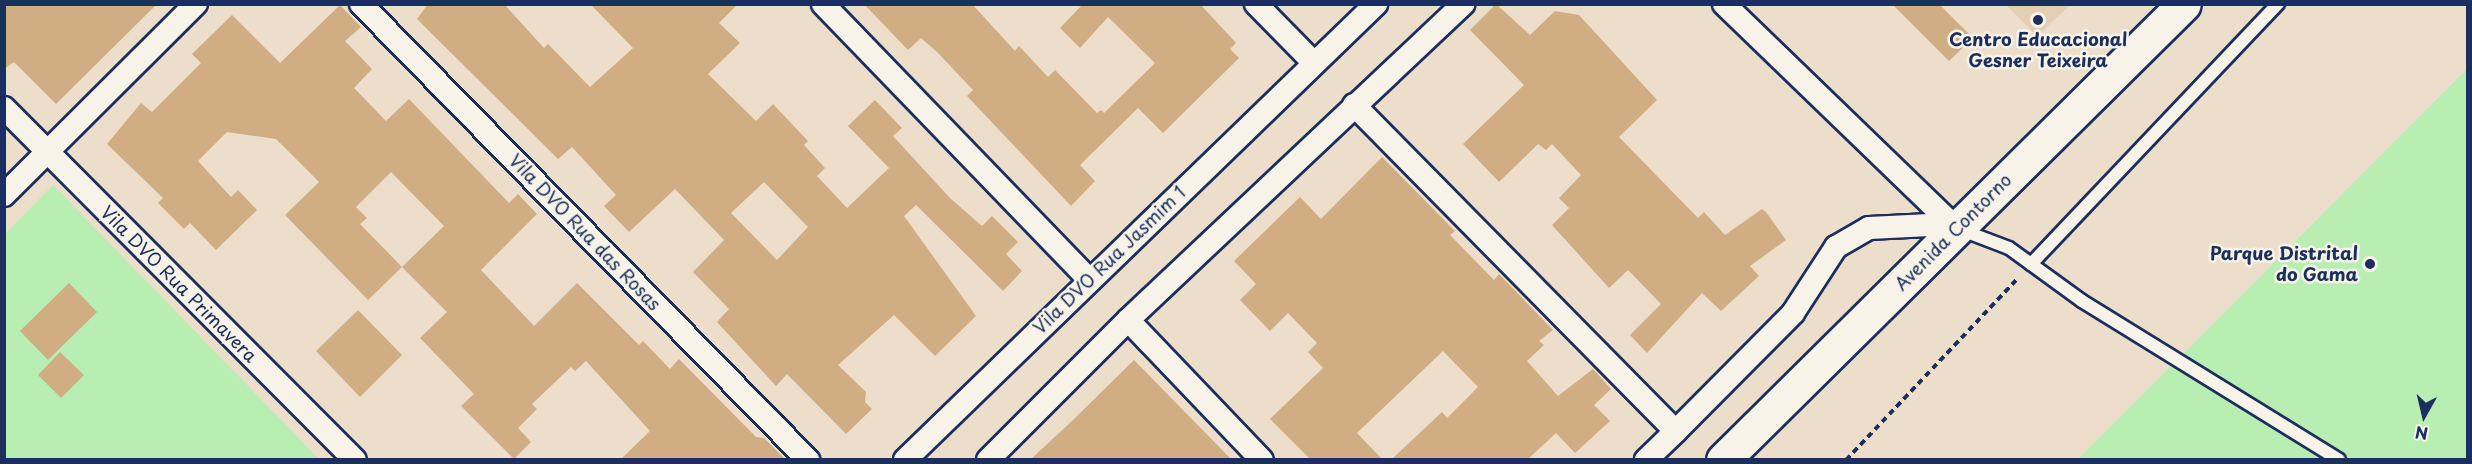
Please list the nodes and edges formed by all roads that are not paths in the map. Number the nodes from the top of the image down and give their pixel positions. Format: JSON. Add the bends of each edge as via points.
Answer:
{"nodes":[{"id":1,"x":196,"y":4,"type":"edge"},
{"id":2,"x":361,"y":4,"type":"edge"},
{"id":3,"x":823,"y":4,"type":"edge"},
{"id":4,"x":1256,"y":4,"type":"edge"},
{"id":5,"x":1376,"y":4,"type":"edge"},
{"id":6,"x":1463,"y":4,"type":"edge"},
{"id":7,"x":1724,"y":4,"type":"edge"},
{"id":8,"x":2184,"y":4,"type":"edge"},
{"id":9,"x":2278,"y":4,"type":"edge"},
{"id":10,"x":1313,"y":62,"type":"junction"},
{"id":11,"x":1354,"y":105,"type":"junction"},
{"id":12,"x":4,"y":108,"type":"edge"},
{"id":13,"x":47,"y":153,"type":"junction"},
{"id":14,"x":4,"y":195,"type":"edge"},
{"id":15,"x":1953,"y":226,"type":"junction"},
{"id":16,"x":2031,"y":264,"type":"junction"},
{"id":17,"x":1089,"y":279,"type":"junction"},
{"id":18,"x":1128,"y":321,"type":"junction"},
{"id":19,"x":1676,"y":431,"type":"junction"},
{"id":20,"x":355,"y":459,"type":"edge"},
{"id":21,"x":808,"y":459,"type":"edge"},
{"id":22,"x":906,"y":459,"type":"edge"},
{"id":23,"x":988,"y":459,"type":"edge"},
{"id":24,"x":1262,"y":459,"type":"edge"},
{"id":25,"x":1646,"y":459,"type":"edge"},
{"id":26,"x":1723,"y":459,"type":"edge"},
{"id":27,"x":2339,"y":459,"type":"edge"}],
"edges":[{"from":1,"to":13,"type":"street"},
{"from":2,"to":21,"type":"street","name":"Vila DVO Rua das Rosas"},
{"from":3,"to":17,"type":"street"},
{"from":4,"to":10,"type":"street"},
{"from":5,"to":10,"type":"street","name":"Vila DVO Rua Jasmim 1"},
{"from":6,"to":11,"type":"street"},
{"from":7,"to":15,"type":"street"},
{"from":8,"to":15,"type":"main road","name":"Avenida Contorno"},
{"from":9,"to":16,"type":"lane"},
{"from":10,"to":17,"type":"street","name":"Vila DVO Rua Jasmim 1"},
{"from":11,"to":18,"type":"street"},
{"from":11,"to":19,"type":"street"},
{"from":12,"to":13,"type":"street","name":"Vila DVO Rua Primavera"},
{"from":13,"to":14,"type":"street"},
{"from":13,"to":20,"type":"street","name":"Vila DVO Rua Primavera"},
{"from":15,"to":16,"type":"lane","via":[[2009,248]]},
{"from":15,"to":19,"type":"street","via":[[1869,228],[1836,247],[1793,313]]},
{"from":15,"to":26,"type":"main road","name":"Avenida Contorno"},
{"from":16,"to":27,"type":"lane","via":[[2082,301]]},
{"from":17,"to":22,"type":"street","name":"Vila DVO Rua Jasmim 1"},
{"from":18,"to":23,"type":"street"},
{"from":18,"to":24,"type":"street"},
{"from":19,"to":25,"type":"street"}]}
